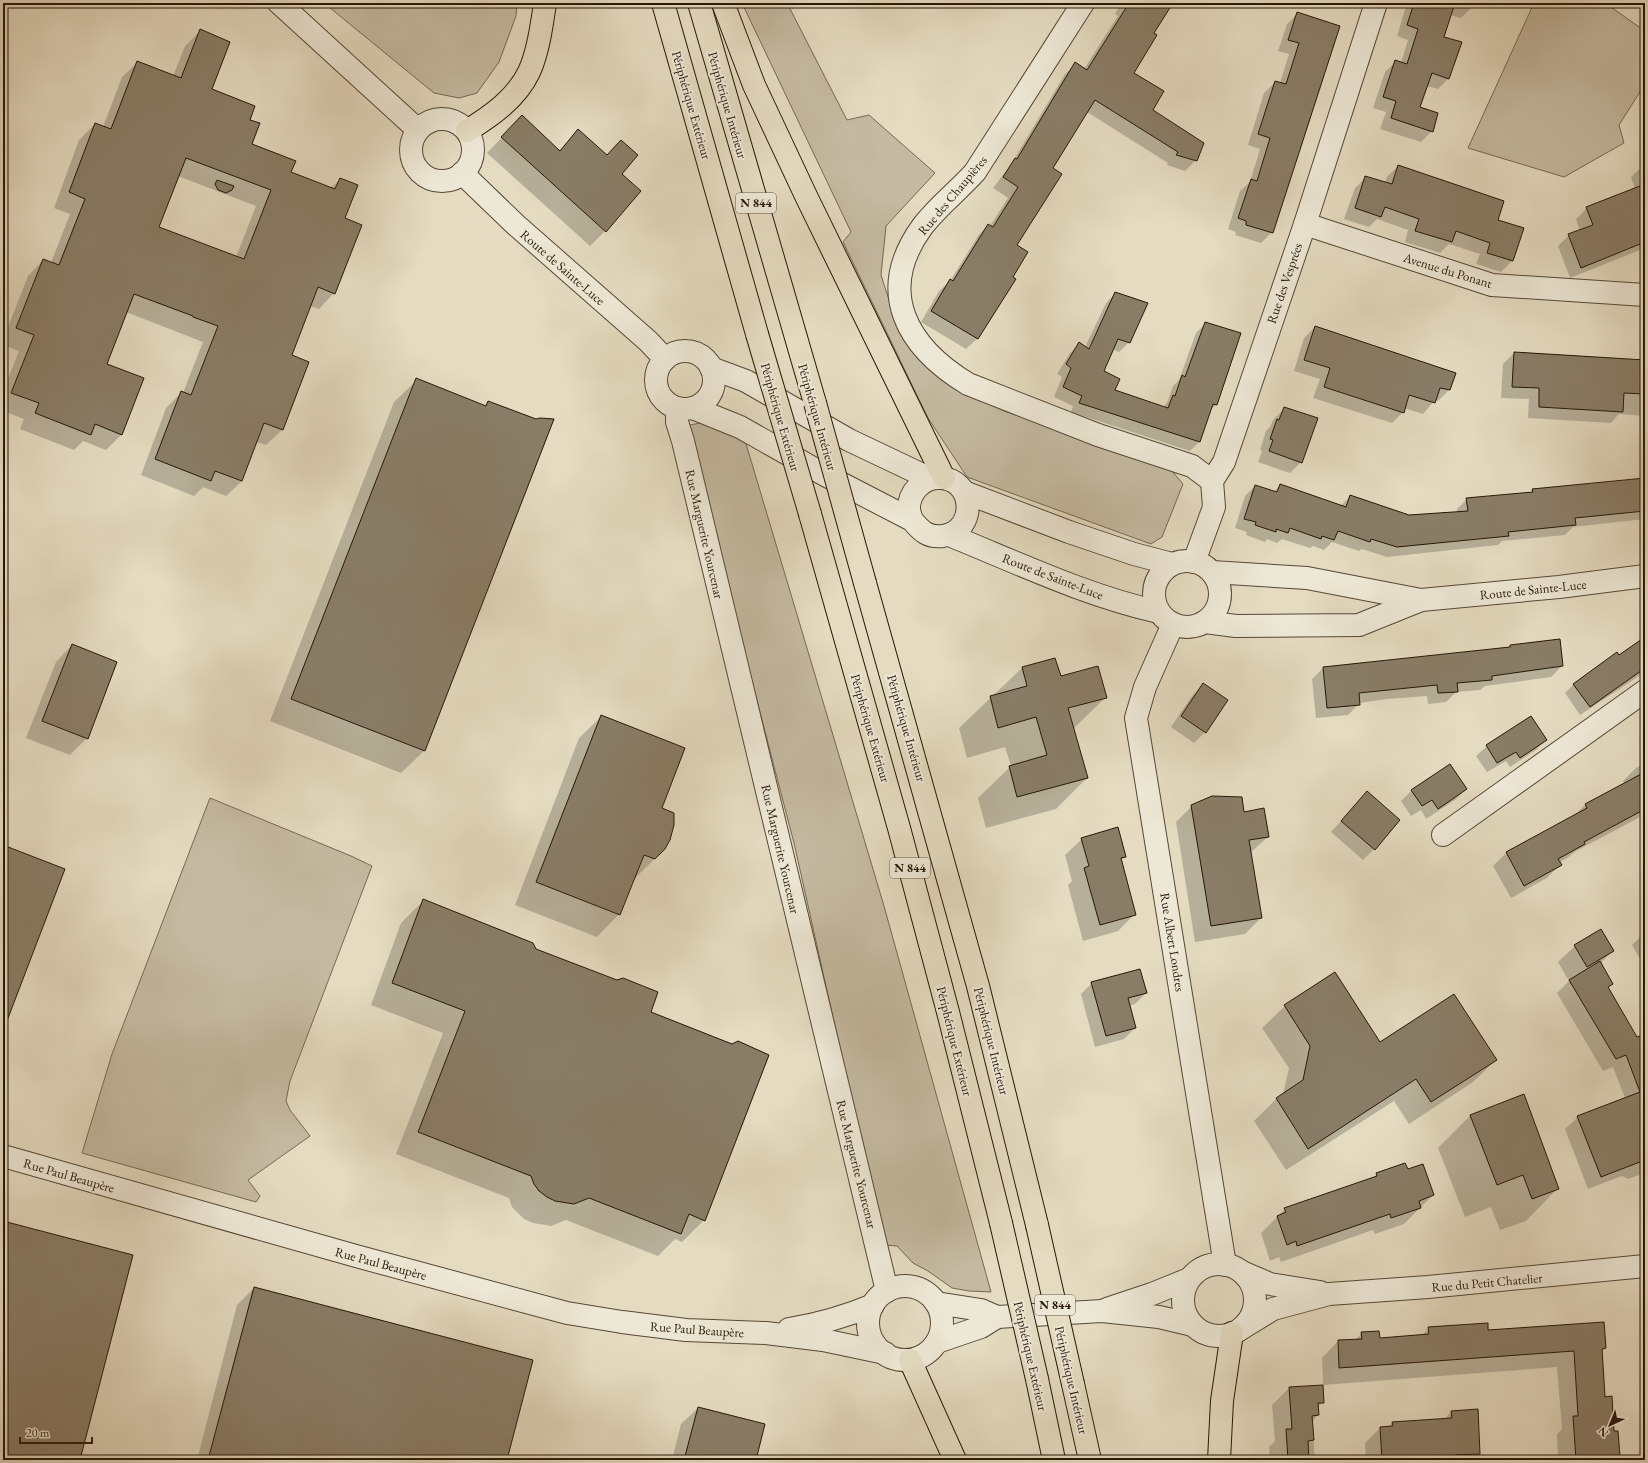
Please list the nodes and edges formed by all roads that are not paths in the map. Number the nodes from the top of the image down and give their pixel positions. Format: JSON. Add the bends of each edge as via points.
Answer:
{"nodes":[{"id":1,"x":279,"y":3,"type":"edge"},
{"id":2,"x":545,"y":3,"type":"edge"},
{"id":3,"x":663,"y":3,"type":"edge"},
{"id":4,"x":699,"y":3,"type":"edge"},
{"id":5,"x":723,"y":3,"type":"edge"},
{"id":6,"x":1083,"y":3,"type":"edge"},
{"id":7,"x":1376,"y":3,"type":"edge"},
{"id":8,"x":418,"y":130,"type":"junction"},
{"id":9,"x":467,"y":131,"type":"junction"},
{"id":10,"x":462,"y":173,"type":"junction"},
{"id":11,"x":1305,"y":224,"type":"junction"},
{"id":12,"x":1645,"y":295,"type":"edge"},
{"id":13,"x":665,"y":359,"type":"junction"},
{"id":14,"x":711,"y":368,"type":"junction"},
{"id":15,"x":685,"y":408,"type":"junction"},
{"id":16,"x":937,"y":479,"type":"junction"},
{"id":17,"x":1212,"y":481,"type":"junction"},
{"id":18,"x":964,"y":492,"type":"junction"},
{"id":19,"x":912,"y":520,"type":"junction"},
{"id":20,"x":949,"y":535,"type":"junction"},
{"id":21,"x":1172,"y":564,"type":"junction"},
{"id":22,"x":1203,"y":567,"type":"junction"},
{"id":23,"x":1645,"y":576,"type":"edge"},
{"id":24,"x":1421,"y":600,"type":"junction"},
{"id":25,"x":1166,"y":618,"type":"junction"},
{"id":26,"x":1205,"y":622,"type":"junction"},
{"id":27,"x":1645,"y":691,"type":"edge"},
{"id":28,"x":1443,"y":835,"type":"dead end"},
{"id":29,"x":3,"y":1156,"type":"edge"},
{"id":30,"x":1645,"y":1266,"type":"edge"},
{"id":31,"x":1234,"y":1268,"type":"junction"},
{"id":32,"x":1645,"y":1269,"type":"edge"},
{"id":33,"x":1190,"y":1280,"type":"junction"},
{"id":34,"x":1329,"y":1294,"type":"junction"},
{"id":35,"x":880,"y":1298,"type":"junction"},
{"id":36,"x":936,"y":1303,"type":"junction"},
{"id":37,"x":1102,"y":1310,"type":"junction"},
{"id":38,"x":997,"y":1317,"type":"junction"},
{"id":39,"x":1193,"y":1325,"type":"junction"},
{"id":40,"x":1237,"y":1331,"type":"junction"},
{"id":41,"x":766,"y":1333,"type":"junction"},
{"id":42,"x":937,"y":1342,"type":"junction"},
{"id":43,"x":885,"y":1353,"type":"junction"},
{"id":44,"x":910,"y":1360,"type":"junction"},
{"id":45,"x":955,"y":1460,"type":"edge"},
{"id":46,"x":1054,"y":1460,"type":"edge"},
{"id":47,"x":1090,"y":1460,"type":"edge"},
{"id":48,"x":1219,"y":1460,"type":"edge"}],
"edges":[{"from":1,"to":8,"type":"street"},
{"from":2,"to":9,"type":"highway","via":[[541,33],[529,72],[502,106]]},
{"from":3,"to":46,"type":"highway","name":"Périphérique Extérieur","number":"N 844","bridge":true,"via":[[899,828],[1001,1223]]},
{"from":4,"to":47,"type":"highway","name":"Périphérique Intérieur","number":"N 844","bridge":true,"via":[[815,403],[978,986],[1037,1226]]},
{"from":5,"to":16,"type":"highway","via":[[754,85]]},
{"from":6,"to":17,"type":"street","name":"Rue des Chaupières","via":[[975,172],[931,216],[916,238],[902,270],[900,302],[910,328],[925,350],[938,363],[968,384],[1098,435],[1192,466]]},
{"from":7,"to":11,"type":"street","name":"Rue des Vesprées"},
{"from":8,"to":9,"type":"street","via":[[429,122],[442,119],[456,122]]},
{"from":8,"to":10,"type":"street","via":[[411,150],[418,170],[441,181],[456,178]]},
{"from":9,"to":10,"type":"street","via":[[473,149],[472,158]]},
{"from":10,"to":13,"type":"street","name":"Route de Sainte-Luce"},
{"from":11,"to":12,"type":"street","name":"Avenue du Ponant","via":[[1492,285]]},
{"from":11,"to":17,"type":"street","name":"Rue des Vesprées","via":[[1224,462]]},
{"from":13,"to":14,"type":"street","via":[[685,351],[695,353]]},
{"from":13,"to":15,"type":"street","via":[[658,369],[656,381],[659,393],[666,402]]},
{"from":14,"to":15,"type":"street","via":[[714,380],[711,392],[704,402]]},
{"from":14,"to":16,"type":"street","via":[[746,381],[849,440]]},
{"from":15,"to":19,"type":"street","name":"Route de Sainte-Luce","via":[[740,427]]},
{"from":15,"to":35,"type":"street","name":"Rue Marguerite Yourcenar","via":[[677,422]]},
{"from":16,"to":18,"type":"street","via":[[959,486]]},
{"from":16,"to":19,"type":"street","via":[[919,485],[913,493],[909,508]]},
{"from":17,"to":22,"type":"street","via":[[1214,507]]},
{"from":18,"to":20,"type":"street","via":[[968,502],[966,518],[958,530]]},
{"from":18,"to":21,"type":"street","via":[[1069,532]]},
{"from":19,"to":20,"type":"street","name":"Route de Sainte-Luce","via":[[921,531],[935,537]]},
{"from":20,"to":25,"type":"street","name":"Route de Sainte-Luce","via":[[1062,581]]},
{"from":21,"to":22,"type":"street","via":[[1179,562]]},
{"from":21,"to":25,"type":"street","via":[[1162,573],[1155,585],[1154,599]]},
{"from":22,"to":24,"type":"street","name":"Route de Sainte-Luce","via":[[1307,578]]},
{"from":22,"to":26,"type":"street","via":[[1218,580],[1220,589],[1218,608]]},
{"from":23,"to":24,"type":"street","name":"Route de Sainte-Luce"},
{"from":24,"to":26,"type":"street","name":"Route de Sainte-Luce","via":[[1359,625],[1236,626]]},
{"from":25,"to":26,"type":"street","via":[[1181,627],[1190,628]]},
{"from":25,"to":31,"type":"street","name":"Rue Albert Londres","via":[[1136,718]]},
{"from":27,"to":28,"type":"street"},
{"from":29,"to":41,"type":"street","name":"Rue Paul Beaupère","via":[[567,1313],[686,1330]]},
{"from":30,"to":32,"type":"street"},
{"from":30,"to":34,"type":"street","name":"Rue du Petit Chatelier"},
{"from":31,"to":33,"type":"street","via":[[1215,1264],[1196,1272]]},
{"from":31,"to":34,"type":"street","name":"Rue du Petit Chatelier","via":[[1270,1284]]},
{"from":31,"to":40,"type":"street","via":[[1251,1285],[1255,1300],[1251,1315]]},
{"from":33,"to":37,"type":"street"},
{"from":33,"to":39,"type":"street","via":[[1183,1294],[1183,1304]]},
{"from":34,"to":40,"type":"street","name":"Rue du Petit Chatelier","via":[[1273,1309]]},
{"from":35,"to":36,"type":"street","via":[[894,1288],[910,1286],[925,1292]]},
{"from":35,"to":41,"type":"street","name":"Rue Paul Beaupère","via":[[849,1316],[820,1324]]},
{"from":35,"to":43,"type":"street","via":[[869,1318],[870,1332],[873,1340]]},
{"from":36,"to":38,"type":"street","via":[[981,1310]]},
{"from":36,"to":42,"type":"street","via":[[942,1319],[941,1335]]},
{"from":37,"to":38,"type":"street"},
{"from":37,"to":39,"type":"street","via":[[1159,1317]]},
{"from":38,"to":42,"type":"street","via":[[981,1327]]},
{"from":39,"to":40,"type":"street","via":[[1209,1335],[1218,1336]]},
{"from":40,"to":48,"type":"highway","via":[[1222,1401]]},
{"from":41,"to":43,"type":"street","name":"Rue Paul Beaupère","via":[[823,1340]]},
{"from":42,"to":44,"type":"street","via":[[926,1354]]},
{"from":43,"to":44,"type":"street","via":[[901,1360]]},
{"from":44,"to":45,"type":"highway"}]}
